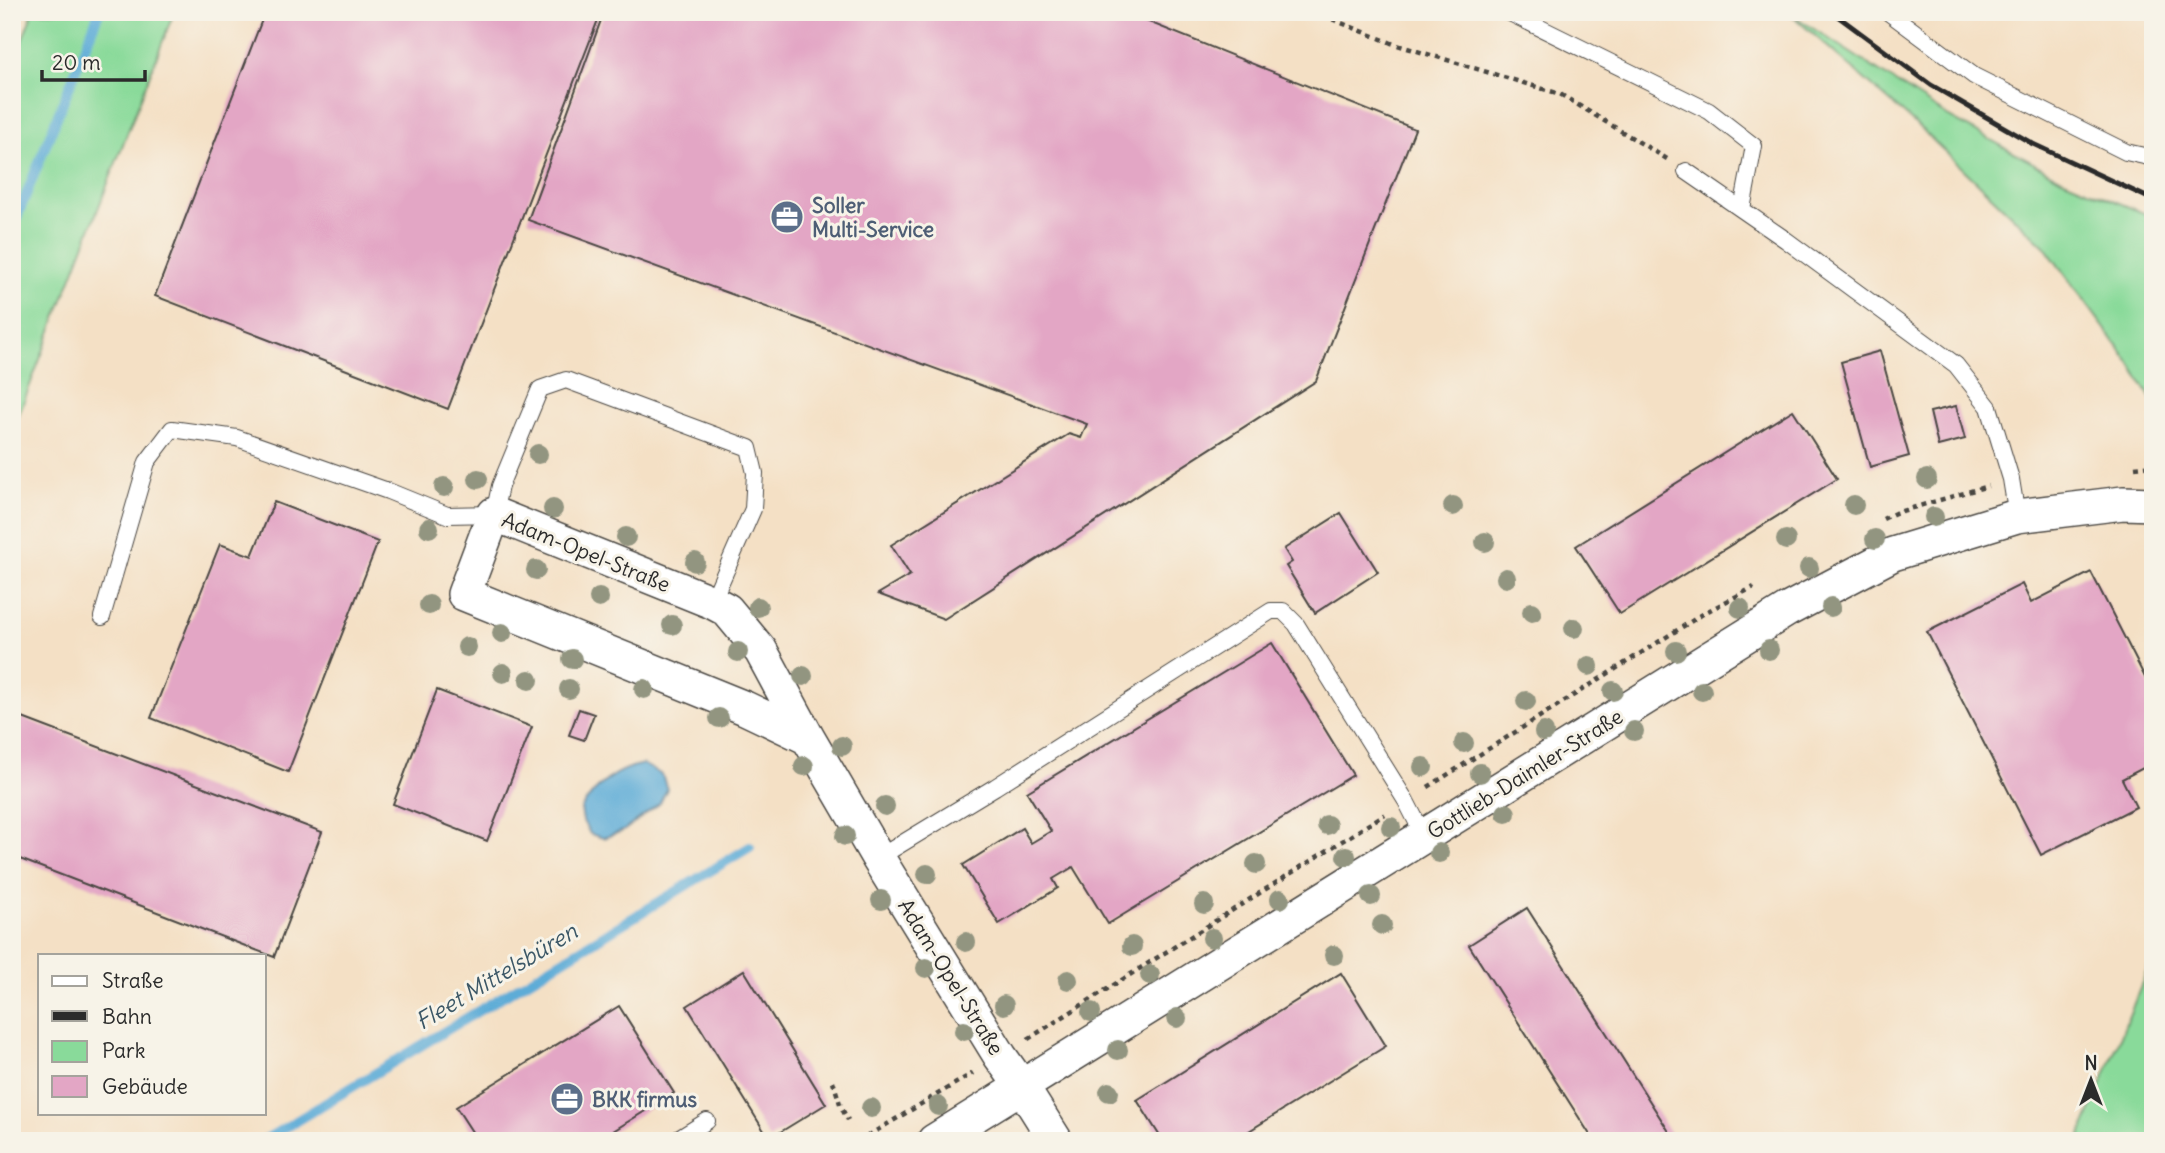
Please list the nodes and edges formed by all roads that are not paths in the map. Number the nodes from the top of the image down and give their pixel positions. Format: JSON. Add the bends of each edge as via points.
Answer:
{"nodes":[{"id":1,"x":1508,"y":12,"type":"edge"},
{"id":2,"x":1888,"y":12,"type":"edge"},
{"id":3,"x":2153,"y":158,"type":"edge"},
{"id":4,"x":1686,"y":171,"type":"road end"},
{"id":5,"x":1742,"y":209,"type":"junction"},
{"id":6,"x":2153,"y":504,"type":"edge"},
{"id":7,"x":494,"y":514,"type":"junction"},
{"id":8,"x":2017,"y":516,"type":"junction"},
{"id":9,"x":712,"y":602,"type":"junction"},
{"id":10,"x":102,"y":617,"type":"dead end"},
{"id":11,"x":808,"y":738,"type":"junction"},
{"id":12,"x":1424,"y":836,"type":"junction"},
{"id":13,"x":878,"y":858,"type":"junction"},
{"id":14,"x":1022,"y":1087,"type":"junction"},
{"id":15,"x":707,"y":1121,"type":"dead end"},
{"id":16,"x":675,"y":1141,"type":"edge"},
{"id":17,"x":934,"y":1141,"type":"edge"},
{"id":18,"x":1056,"y":1141,"type":"edge"}],
"edges":[{"from":1,"to":5,"type":"lane","via":[[1709,111],[1754,146]]},
{"from":2,"to":3,"type":"lane","via":[[1973,76],[2126,152]]},
{"from":4,"to":5,"type":"lane"},
{"from":5,"to":8,"type":"lane","via":[[1956,365],[1989,407]]},
{"from":6,"to":8,"type":"street","name":"Gottlieb-Daimler-Straße","via":[[2123,503]]},
{"from":7,"to":9,"type":"street","name":"Adam-Opel-Straße"},
{"from":7,"to":9,"type":"lane","via":[[500,485],[540,389],[566,380],[750,447],[755,473],[753,509]]},
{"from":7,"to":10,"type":"lane","via":[[447,515],[237,438],[172,429],[147,463]]},
{"from":7,"to":11,"type":"street","name":"Adam-Opel-Straße","via":[[464,594]]},
{"from":8,"to":12,"type":"street","name":"Gottlieb-Daimler-Straße","via":[[1893,554],[1787,610]]},
{"from":9,"to":11,"type":"street","name":"Adam-Opel-Straße","via":[[727,610],[761,651]]},
{"from":11,"to":13,"type":"street","name":"Adam-Opel-Straße"},
{"from":12,"to":13,"type":"lane","via":[[1296,624],[1283,611],[1271,611]]},
{"from":12,"to":14,"type":"street","name":"Gottlieb-Daimler-Straße"},
{"from":13,"to":14,"type":"street","name":"Adam-Opel-Straße"},
{"from":14,"to":17,"type":"street","name":"Gottlieb-Daimler-Straße"},
{"from":14,"to":18,"type":"street","name":"Adam-Opel-Straße"},
{"from":15,"to":16,"type":"lane"}]}
